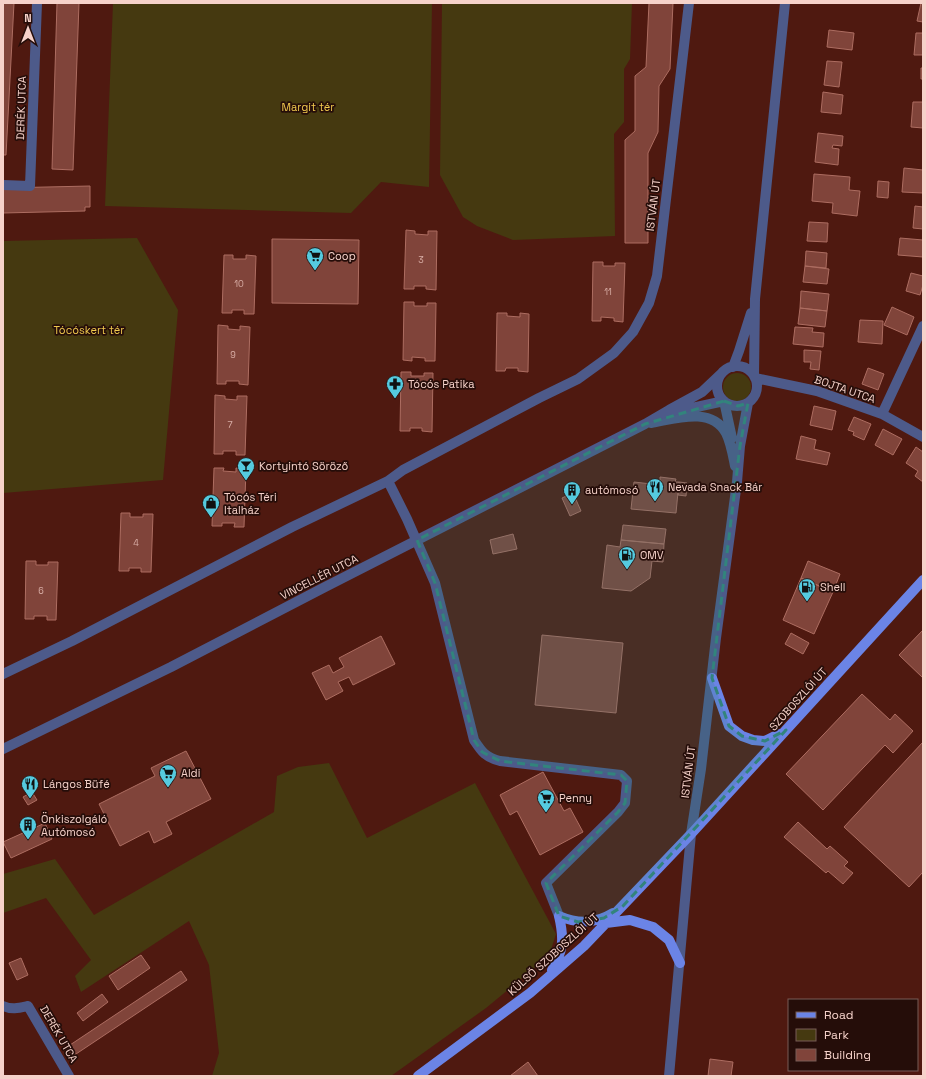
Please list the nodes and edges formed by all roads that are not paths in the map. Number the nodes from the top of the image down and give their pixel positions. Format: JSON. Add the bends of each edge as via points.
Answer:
{"nodes":[{"id":1,"x":37,"y":3,"type":"edge"},
{"id":2,"x":689,"y":3,"type":"edge"},
{"id":3,"x":785,"y":3,"type":"edge"},
{"id":4,"x":3,"y":186,"type":"edge"},
{"id":5,"x":755,"y":299,"type":"junction"},
{"id":6,"x":923,"y":326,"type":"edge"},
{"id":7,"x":732,"y":367,"type":"junction"},
{"id":8,"x":721,"y":374,"type":"junction"},
{"id":9,"x":755,"y":377,"type":"junction"},
{"id":10,"x":724,"y":401,"type":"junction"},
{"id":11,"x":748,"y":403,"type":"junction"},
{"id":12,"x":882,"y":414,"type":"junction"},
{"id":13,"x":645,"y":424,"type":"junction"},
{"id":14,"x":923,"y":437,"type":"edge"},
{"id":15,"x":737,"y":472,"type":"junction"},
{"id":16,"x":388,"y":482,"type":"junction"},
{"id":17,"x":417,"y":540,"type":"junction"},
{"id":18,"x":923,"y":580,"type":"edge"},
{"id":19,"x":3,"y":674,"type":"edge"},
{"id":20,"x":712,"y":678,"type":"junction"},
{"id":21,"x":786,"y":730,"type":"junction"},
{"id":22,"x":3,"y":749,"type":"edge"},
{"id":23,"x":691,"y":834,"type":"junction"},
{"id":24,"x":623,"y":906,"type":"junction"},
{"id":25,"x":559,"y":916,"type":"junction"},
{"id":26,"x":606,"y":923,"type":"junction"},
{"id":27,"x":680,"y":963,"type":"junction"},
{"id":28,"x":548,"y":977,"type":"junction"},
{"id":29,"x":3,"y":1006,"type":"edge"},
{"id":30,"x":69,"y":1076,"type":"edge"},
{"id":31,"x":418,"y":1076,"type":"edge"},
{"id":32,"x":669,"y":1076,"type":"edge"}],
"edges":[{"from":1,"to":4,"type":"street","name":"DERÉK UTCA","via":[[30,186]]},
{"from":2,"to":16,"type":"street","name":"ISTVÁN ÚT","via":[[657,276],[649,303],[633,332],[614,352],[578,379],[403,470]]},
{"from":3,"to":5,"type":"street"},
{"from":5,"to":7,"type":"street"},
{"from":5,"to":9,"type":"street"},
{"from":6,"to":12,"type":"street"},
{"from":7,"to":8,"type":"street"},
{"from":7,"to":9,"type":"street","via":[[745,368]]},
{"from":8,"to":10,"type":"street","via":[[717,388]]},
{"from":8,"to":13,"type":"street","name":"VINCELLÉR UTCA","via":[[702,392]]},
{"from":9,"to":11,"type":"street","via":[[756,392]]},
{"from":9,"to":12,"type":"street","name":"BOJTA UTCA","via":[[817,391]]},
{"from":10,"to":11,"type":"street","via":[[738,406]]},
{"from":10,"to":13,"type":"street","name":"VINCELLÉR UTCA","via":[[692,408]]},
{"from":10,"to":15,"type":"street","name":"ISTVÁN ÚT"},
{"from":11,"to":15,"type":"street","name":"ISTVÁN ÚT"},
{"from":12,"to":14,"type":"street","name":"BOJTA UTCA"},
{"from":13,"to":15,"type":"street","via":[[689,416],[709,418],[726,434]]},
{"from":13,"to":17,"type":"street","name":"VINCELLÉR UTCA"},
{"from":15,"to":20,"type":"street","name":"ISTVÁN ÚT"},
{"from":16,"to":17,"type":"street"},
{"from":16,"to":19,"type":"street","via":[[292,527]]},
{"from":17,"to":22,"type":"street","name":"VINCELLÉR UTCA","via":[[171,667]]},
{"from":17,"to":25,"type":"street","via":[[435,583],[474,740],[482,752],[500,761],[621,775],[627,781],[625,803],[546,883]]},
{"from":18,"to":21,"type":"main road","name":"SZOBOSZLÓI ÚT"},
{"from":20,"to":21,"type":"main road","via":[[729,726],[742,736],[753,740],[765,740]]},
{"from":20,"to":23,"type":"street","name":"ISTVÁN ÚT"},
{"from":21,"to":23,"type":"main road","name":"SZOBOSZLÓI ÚT"},
{"from":23,"to":24,"type":"main road","name":"KÜLSŐ SZOBOSZLÓI ÚT"},
{"from":23,"to":27,"type":"street","name":"ISTVÁN ÚT"},
{"from":24,"to":25,"type":"main road","via":[[604,918],[593,921],[578,922]]},
{"from":24,"to":26,"type":"main road","name":"KÜLSŐ SZOBOSZLÓI ÚT"},
{"from":25,"to":28,"type":"main road","via":[[563,943]]},
{"from":26,"to":27,"type":"main road","via":[[630,920],[653,927],[669,940]]},
{"from":26,"to":28,"type":"main road","name":"KÜLSŐ SZOBOSZLÓI ÚT"},
{"from":27,"to":32,"type":"street","name":"ISTVÁN ÚT"},
{"from":28,"to":31,"type":"main road","name":"KÜLSŐ SZOBOSZLÓI ÚT"},
{"from":29,"to":30,"type":"street","name":"DERÉK UTCA","via":[[28,1006]]}]}
